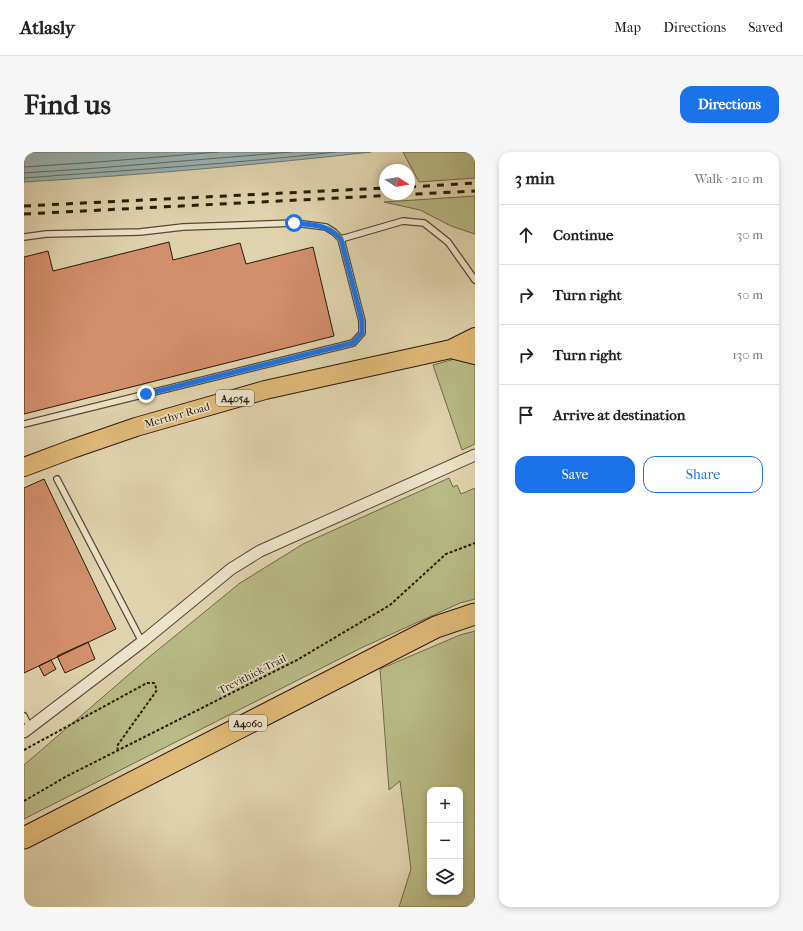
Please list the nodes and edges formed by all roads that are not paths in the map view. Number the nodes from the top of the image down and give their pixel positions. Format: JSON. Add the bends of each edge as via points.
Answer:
{"nodes":[{"id":1,"x":24,"y":237,"type":"edge"},
{"id":2,"x":341,"y":239,"type":"junction"},
{"id":3,"x":475,"y":280,"type":"edge"},
{"id":4,"x":475,"y":337,"type":"edge"},
{"id":5,"x":451,"y":349,"type":"junction"},
{"id":6,"x":475,"y":355,"type":"edge"},
{"id":7,"x":24,"y":424,"type":"edge"},
{"id":8,"x":475,"y":455,"type":"edge"},
{"id":9,"x":24,"y":467,"type":"edge"},
{"id":10,"x":57,"y":479,"type":"dead end"},
{"id":11,"x":475,"y":614,"type":"edge"},
{"id":12,"x":142,"y":642,"type":"junction"},
{"id":13,"x":24,"y":716,"type":"edge"},
{"id":14,"x":27,"y":730,"type":"edge"},
{"id":15,"x":24,"y":838,"type":"edge"}],
"edges":[{"from":1,"to":2,"type":"lane","via":[[294,223],[326,228]]},
{"from":2,"to":3,"type":"lane","via":[[402,221],[424,223],[448,242]]},
{"from":2,"to":7,"type":"lane","via":[[362,321],[362,333],[353,343]]},
{"from":4,"to":5,"type":"main road","name":"Merthyr Road","number":"A4054"},
{"from":5,"to":6,"type":"main road","name":"Merthyr Road","number":"A4054"},
{"from":5,"to":9,"type":"main road","name":"Merthyr Road","number":"A4054","via":[[264,390],[136,427]]},
{"from":8,"to":12,"type":"street","via":[[260,551],[231,569]]},
{"from":10,"to":12,"type":"lane"},
{"from":11,"to":15,"type":"highway","number":"A4060","via":[[429,630]]},
{"from":12,"to":14,"type":"street"},
{"from":13,"to":14,"type":"lane"}]}
